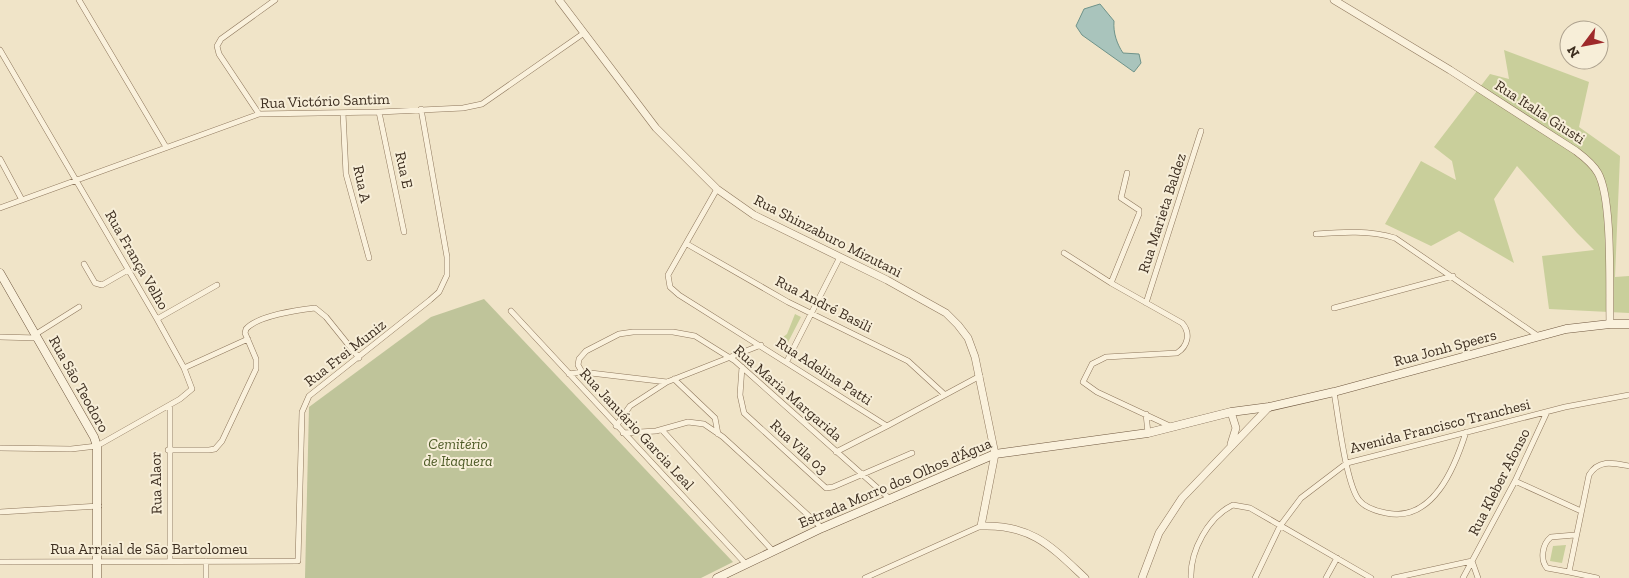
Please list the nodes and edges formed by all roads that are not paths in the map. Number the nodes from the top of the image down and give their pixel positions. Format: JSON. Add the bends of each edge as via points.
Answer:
{"nodes":[{"id":1,"x":79,"y":0,"type":"edge"},
{"id":2,"x":275,"y":0,"type":"edge"},
{"id":3,"x":559,"y":0,"type":"edge"},
{"id":4,"x":1334,"y":0,"type":"edge"},
{"id":5,"x":584,"y":33,"type":"junction"},
{"id":6,"x":0,"y":50,"type":"edge"},
{"id":7,"x":421,"y":109,"type":"junction"},
{"id":8,"x":379,"y":112,"type":"junction"},
{"id":9,"x":343,"y":113,"type":"junction"},
{"id":10,"x":259,"y":114,"type":"junction"},
{"id":11,"x":1201,"y":131,"type":"dead end"},
{"id":12,"x":166,"y":147,"type":"junction"},
{"id":13,"x":0,"y":159,"type":"edge"},
{"id":14,"x":1127,"y":173,"type":"dead end"},
{"id":15,"x":76,"y":182,"type":"junction"},
{"id":16,"x":717,"y":190,"type":"junction"},
{"id":17,"x":22,"y":200,"type":"junction"},
{"id":18,"x":0,"y":208,"type":"edge"},
{"id":19,"x":404,"y":232,"type":"dead end"},
{"id":20,"x":1316,"y":234,"type":"dead end"},
{"id":21,"x":687,"y":244,"type":"junction"},
{"id":22,"x":1064,"y":253,"type":"dead end"},
{"id":23,"x":840,"y":257,"type":"junction"},
{"id":24,"x":369,"y":258,"type":"dead end"},
{"id":25,"x":84,"y":264,"type":"dead end"},
{"id":26,"x":128,"y":270,"type":"junction"},
{"id":27,"x":0,"y":273,"type":"edge"},
{"id":28,"x":1453,"y":276,"type":"junction"},
{"id":29,"x":1111,"y":283,"type":"junction"},
{"id":30,"x":217,"y":285,"type":"dead end"},
{"id":31,"x":1146,"y":303,"type":"junction"},
{"id":32,"x":79,"y":307,"type":"dead end"},
{"id":33,"x":1334,"y":308,"type":"dead end"},
{"id":34,"x":511,"y":311,"type":"dead end"},
{"id":35,"x":811,"y":314,"type":"junction"},
{"id":36,"x":157,"y":319,"type":"junction"},
{"id":37,"x":1610,"y":324,"type":"junction"},
{"id":38,"x":1629,"y":324,"type":"edge"},
{"id":39,"x":37,"y":336,"type":"junction"},
{"id":40,"x":1538,"y":336,"type":"junction"},
{"id":41,"x":0,"y":337,"type":"edge"},
{"id":42,"x":248,"y":339,"type":"junction"},
{"id":43,"x":761,"y":346,"type":"junction"},
{"id":44,"x":730,"y":357,"type":"junction"},
{"id":45,"x":359,"y":358,"type":"junction"},
{"id":46,"x":786,"y":361,"type":"junction"},
{"id":47,"x":742,"y":366,"type":"junction"},
{"id":48,"x":184,"y":368,"type":"junction"},
{"id":49,"x":582,"y":372,"type":"junction"},
{"id":50,"x":569,"y":374,"type":"junction"},
{"id":51,"x":980,"y":376,"type":"junction"},
{"id":52,"x":674,"y":379,"type":"junction"},
{"id":53,"x":667,"y":382,"type":"junction"},
{"id":54,"x":1334,"y":392,"type":"junction"},
{"id":55,"x":944,"y":394,"type":"junction"},
{"id":56,"x":1629,"y":395,"type":"edge"},
{"id":57,"x":170,"y":405,"type":"junction"},
{"id":58,"x":1269,"y":407,"type":"junction"},
{"id":59,"x":1232,"y":412,"type":"junction"},
{"id":60,"x":1546,"y":412,"type":"junction"},
{"id":61,"x":1146,"y":414,"type":"junction"},
{"id":62,"x":616,"y":426,"type":"junction"},
{"id":63,"x":887,"y":426,"type":"junction"},
{"id":64,"x":1172,"y":427,"type":"junction"},
{"id":65,"x":662,"y":430,"type":"junction"},
{"id":66,"x":1148,"y":432,"type":"junction"},
{"id":67,"x":1466,"y":432,"type":"junction"},
{"id":68,"x":623,"y":433,"type":"junction"},
{"id":69,"x":718,"y":434,"type":"junction"},
{"id":70,"x":97,"y":446,"type":"junction"},
{"id":71,"x":1230,"y":446,"type":"junction"},
{"id":72,"x":0,"y":448,"type":"edge"},
{"id":73,"x":168,"y":450,"type":"junction"},
{"id":74,"x":836,"y":452,"type":"junction"},
{"id":75,"x":912,"y":453,"type":"dead end"},
{"id":76,"x":995,"y":454,"type":"junction"},
{"id":77,"x":1347,"y":463,"type":"junction"},
{"id":78,"x":1629,"y":466,"type":"edge"},
{"id":79,"x":862,"y":475,"type":"junction"},
{"id":80,"x":1515,"y":481,"type":"junction"},
{"id":81,"x":891,"y":500,"type":"junction"},
{"id":82,"x":99,"y":506,"type":"junction"},
{"id":83,"x":1581,"y":510,"type":"junction"},
{"id":84,"x":0,"y":512,"type":"edge"},
{"id":85,"x":980,"y":526,"type":"junction"},
{"id":86,"x":1280,"y":526,"type":"junction"},
{"id":87,"x":822,"y":528,"type":"junction"},
{"id":88,"x":1575,"y":535,"type":"junction"},
{"id":89,"x":772,"y":550,"type":"junction"},
{"id":90,"x":1337,"y":558,"type":"junction"},
{"id":91,"x":1472,"y":560,"type":"junction"},
{"id":92,"x":170,"y":561,"type":"junction"},
{"id":93,"x":206,"y":561,"type":"junction"},
{"id":94,"x":298,"y":561,"type":"joint"},
{"id":95,"x":0,"y":562,"type":"edge"},
{"id":96,"x":98,"y":562,"type":"junction"},
{"id":97,"x":745,"y":563,"type":"junction"},
{"id":98,"x":1569,"y":572,"type":"junction"},
{"id":99,"x":98,"y":578,"type":"edge"},
{"id":100,"x":206,"y":578,"type":"edge"},
{"id":101,"x":717,"y":578,"type":"edge"},
{"id":102,"x":865,"y":578,"type":"edge"},
{"id":103,"x":1086,"y":578,"type":"edge"},
{"id":104,"x":1142,"y":578,"type":"edge"},
{"id":105,"x":1190,"y":578,"type":"edge"},
{"id":106,"x":1254,"y":578,"type":"edge"},
{"id":107,"x":1326,"y":578,"type":"edge"},
{"id":108,"x":1371,"y":578,"type":"edge"},
{"id":109,"x":1394,"y":578,"type":"edge"},
{"id":110,"x":1463,"y":578,"type":"edge"},
{"id":111,"x":1478,"y":578,"type":"edge"},
{"id":112,"x":1597,"y":578,"type":"edge"}],
"edges":[{"from":1,"to":12,"type":"street"},
{"from":2,"to":10,"type":"street","via":[[217,46],[219,54]]},
{"from":3,"to":5,"type":"street","name":"Rua Shinzaburo Mizutani"},
{"from":4,"to":37,"type":"street","name":"Rua Italia Giusti","via":[[1450,70],[1589,161],[1598,173],[1606,202]]},
{"from":5,"to":7,"type":"street","name":"Rua Victório Santim","via":[[482,104]]},
{"from":5,"to":16,"type":"street","name":"Rua Shinzaburo Mizutani","via":[[665,138]]},
{"from":6,"to":15,"type":"street","name":"Rua França Velho"},
{"from":7,"to":8,"type":"street","name":"Rua Victório Santim"},
{"from":7,"to":45,"type":"street","name":"Rua Frei Muniz","via":[[447,257],[447,275],[442,287],[430,300]]},
{"from":8,"to":9,"type":"street","name":"Rua Victório Santim"},
{"from":8,"to":19,"type":"street","name":"Rua E"},
{"from":9,"to":10,"type":"street","name":"Rua Victório Santim"},
{"from":9,"to":24,"type":"street","name":"Rua A","via":[[346,174]]},
{"from":10,"to":12,"type":"street","name":"Rua Victório Santim"},
{"from":11,"to":31,"type":"street","name":"Rua Marieta Baldez"},
{"from":12,"to":15,"type":"street","name":"Rua Victório Santim"},
{"from":13,"to":17,"type":"street"},
{"from":14,"to":29,"type":"street","via":[[1121,198],[1139,210],[1139,214]]},
{"from":15,"to":17,"type":"street","name":"Rua Victório Santim"},
{"from":15,"to":26,"type":"street","name":"Rua França Velho"},
{"from":16,"to":21,"type":"street"},
{"from":16,"to":23,"type":"street","name":"Rua Shinzaburo Mizutani","via":[[754,216]]},
{"from":17,"to":18,"type":"street","name":"Rua Victório Santim"},
{"from":20,"to":28,"type":"street","via":[[1380,233],[1395,238]]},
{"from":21,"to":35,"type":"street","name":"Rua André Basili"},
{"from":21,"to":43,"type":"street","name":"Rua Adelina Patti","via":[[668,275],[670,287]]},
{"from":22,"to":29,"type":"street"},
{"from":23,"to":35,"type":"street"},
{"from":23,"to":51,"type":"street","name":"Rua Shinzaburo Mizutani","via":[[946,313],[968,338]]},
{"from":25,"to":26,"type":"street","via":[[95,283],[102,285]]},
{"from":26,"to":36,"type":"street","name":"Rua França Velho"},
{"from":27,"to":39,"type":"main road","name":"Rua São Teodoro"},
{"from":28,"to":33,"type":"street"},
{"from":28,"to":40,"type":"street"},
{"from":29,"to":31,"type":"street"},
{"from":30,"to":36,"type":"street"},
{"from":31,"to":61,"type":"street","via":[[1182,322],[1188,336],[1183,348],[1170,354],[1106,357],[1092,364],[1083,382],[1097,392]]},
{"from":32,"to":39,"type":"street"},
{"from":34,"to":50,"type":"street","name":"Rua Januário Garcia Leal"},
{"from":35,"to":46,"type":"street"},
{"from":35,"to":55,"type":"street","name":"Rua André Basili","via":[[908,361]]},
{"from":36,"to":48,"type":"street","name":"Rua França Velho"},
{"from":37,"to":38,"type":"main road","name":"Rua Jonh Speers"},
{"from":37,"to":40,"type":"main road","name":"Rua Jonh Speers"},
{"from":39,"to":41,"type":"street"},
{"from":39,"to":70,"type":"main road","name":"Rua São Teodoro"},
{"from":40,"to":54,"type":"main road","name":"Rua Jonh Speers"},
{"from":42,"to":45,"type":"street","via":[[246,329],[254,322],[315,308]]},
{"from":42,"to":48,"type":"street"},
{"from":42,"to":73,"type":"street","via":[[256,359],[256,369],[222,441],[215,449]]},
{"from":43,"to":44,"type":"street"},
{"from":43,"to":46,"type":"street","name":"Rua Adelina Patti"},
{"from":44,"to":47,"type":"street","name":"Rua Maria Margarida"},
{"from":44,"to":49,"type":"street","name":"Rua Maria Margarida","via":[[695,336],[673,332],[633,332],[614,336],[582,355],[578,365]]},
{"from":44,"to":52,"type":"street"},
{"from":45,"to":94,"type":"street","name":"Rua Frei Muniz","via":[[309,396],[304,404]]},
{"from":46,"to":63,"type":"street","name":"Rua Adelina Patti"},
{"from":47,"to":74,"type":"street","name":"Rua Maria Margarida"},
{"from":47,"to":79,"type":"street","name":"Rua Vila 03","via":[[741,409],[816,479],[829,488]]},
{"from":48,"to":57,"type":"street","name":"Rua França Velho","via":[[192,389]]},
{"from":49,"to":50,"type":"street"},
{"from":49,"to":53,"type":"street"},
{"from":50,"to":62,"type":"street","name":"Rua Januário Garcia Leal"},
{"from":51,"to":55,"type":"street"},
{"from":51,"to":76,"type":"street","name":"Rua Shinzaburo Mizutani"},
{"from":52,"to":53,"type":"street"},
{"from":52,"to":69,"type":"street","via":[[716,418]]},
{"from":53,"to":62,"type":"street","via":[[630,406]]},
{"from":54,"to":58,"type":"main road","name":"Rua Jonh Speers"},
{"from":54,"to":77,"type":"street"},
{"from":55,"to":63,"type":"street"},
{"from":56,"to":60,"type":"street","name":"Avenida Francisco Tranchesi"},
{"from":57,"to":70,"type":"street","name":"Rua França Velho"},
{"from":57,"to":73,"type":"street","name":"Rua Alaor"},
{"from":58,"to":59,"type":"main road","name":"Estrada Morro dos Olhos d'Água"},
{"from":58,"to":71,"type":"street"},
{"from":59,"to":64,"type":"main road","name":"Estrada Morro dos Olhos d'Água"},
{"from":59,"to":71,"type":"street","via":[[1236,428]]},
{"from":60,"to":67,"type":"street","name":"Avenida Francisco Tranchesi"},
{"from":60,"to":80,"type":"street","name":"Rua Kleber Afonso"},
{"from":61,"to":64,"type":"street"},
{"from":61,"to":66,"type":"street"},
{"from":62,"to":68,"type":"street","name":"Rua Januário Garcia Leal"},
{"from":63,"to":74,"type":"street"},
{"from":64,"to":66,"type":"main road","name":"Estrada Morro dos Olhos d'Água"},
{"from":65,"to":68,"type":"street"},
{"from":65,"to":69,"type":"street","via":[[697,422]]},
{"from":65,"to":89,"type":"street"},
{"from":66,"to":76,"type":"main road","name":"Estrada Morro dos Olhos d'Água"},
{"from":67,"to":77,"type":"street","name":"Avenida Francisco Tranchesi"},
{"from":67,"to":77,"type":"street","via":[[1460,451],[1434,498],[1419,509],[1408,512],[1390,514],[1367,507],[1353,491]]},
{"from":68,"to":97,"type":"street","name":"Rua Januário Garcia Leal"},
{"from":69,"to":87,"type":"street"},
{"from":70,"to":72,"type":"street"},
{"from":70,"to":82,"type":"main road","name":"Rua São Teodoro"},
{"from":71,"to":104,"type":"street","via":[[1170,514]]},
{"from":73,"to":92,"type":"street","name":"Rua Alaor"},
{"from":74,"to":79,"type":"street","name":"Rua Maria Margarida"},
{"from":75,"to":79,"type":"street","name":"Rua Vila 03"},
{"from":76,"to":81,"type":"main road","name":"Estrada Morro dos Olhos d'Água"},
{"from":76,"to":85,"type":"street","name":"Rua Shinzaburo Mizutani"},
{"from":77,"to":86,"type":"street","name":"Avenida Francisco Tranchesi","via":[[1301,498]]},
{"from":78,"to":83,"type":"street","via":[[1603,463],[1592,469]]},
{"from":79,"to":81,"type":"street","name":"Rua Maria Margarida"},
{"from":80,"to":83,"type":"street"},
{"from":80,"to":91,"type":"street","name":"Rua Kleber Afonso"},
{"from":81,"to":87,"type":"main road","name":"Estrada Morro dos Olhos d'Água"},
{"from":82,"to":84,"type":"street"},
{"from":82,"to":96,"type":"main road","name":"Rua São Teodoro"},
{"from":83,"to":88,"type":"street"},
{"from":85,"to":102,"type":"street"},
{"from":85,"to":103,"type":"street","via":[[1009,526],[1032,534],[1048,543]]},
{"from":86,"to":90,"type":"street"},
{"from":86,"to":105,"type":"street","via":[[1250,508],[1233,505],[1226,508],[1214,520],[1196,549]]},
{"from":86,"to":106,"type":"street","name":"Avenida Francisco Tranchesi"},
{"from":87,"to":89,"type":"main road","name":"Estrada Morro dos Olhos d'Água"},
{"from":88,"to":98,"type":"street"},
{"from":88,"to":98,"type":"street","via":[[1551,537],[1546,542],[1542,557],[1547,568]]},
{"from":89,"to":97,"type":"main road","name":"Estrada Morro dos Olhos d'Água"},
{"from":90,"to":107,"type":"street"},
{"from":90,"to":108,"type":"street"},
{"from":91,"to":109,"type":"street"},
{"from":91,"to":110,"type":"street","name":"Rua Kleber Afonso"},
{"from":91,"to":111,"type":"street"},
{"from":92,"to":93,"type":"street","name":"Rua Arraial de São Bartolomeu"},
{"from":92,"to":96,"type":"street","name":"Rua Arraial de São Bartolomeu"},
{"from":93,"to":94,"type":"street","name":"Rua Arraial de São Bartolomeu"},
{"from":93,"to":100,"type":"street"},
{"from":95,"to":96,"type":"street","name":"Rua Arraial de São Bartolomeu"},
{"from":96,"to":99,"type":"main road","name":"Rua São Teodoro"},
{"from":97,"to":101,"type":"main road","name":"Estrada Morro dos Olhos d'Água"},
{"from":98,"to":112,"type":"street"}]}
